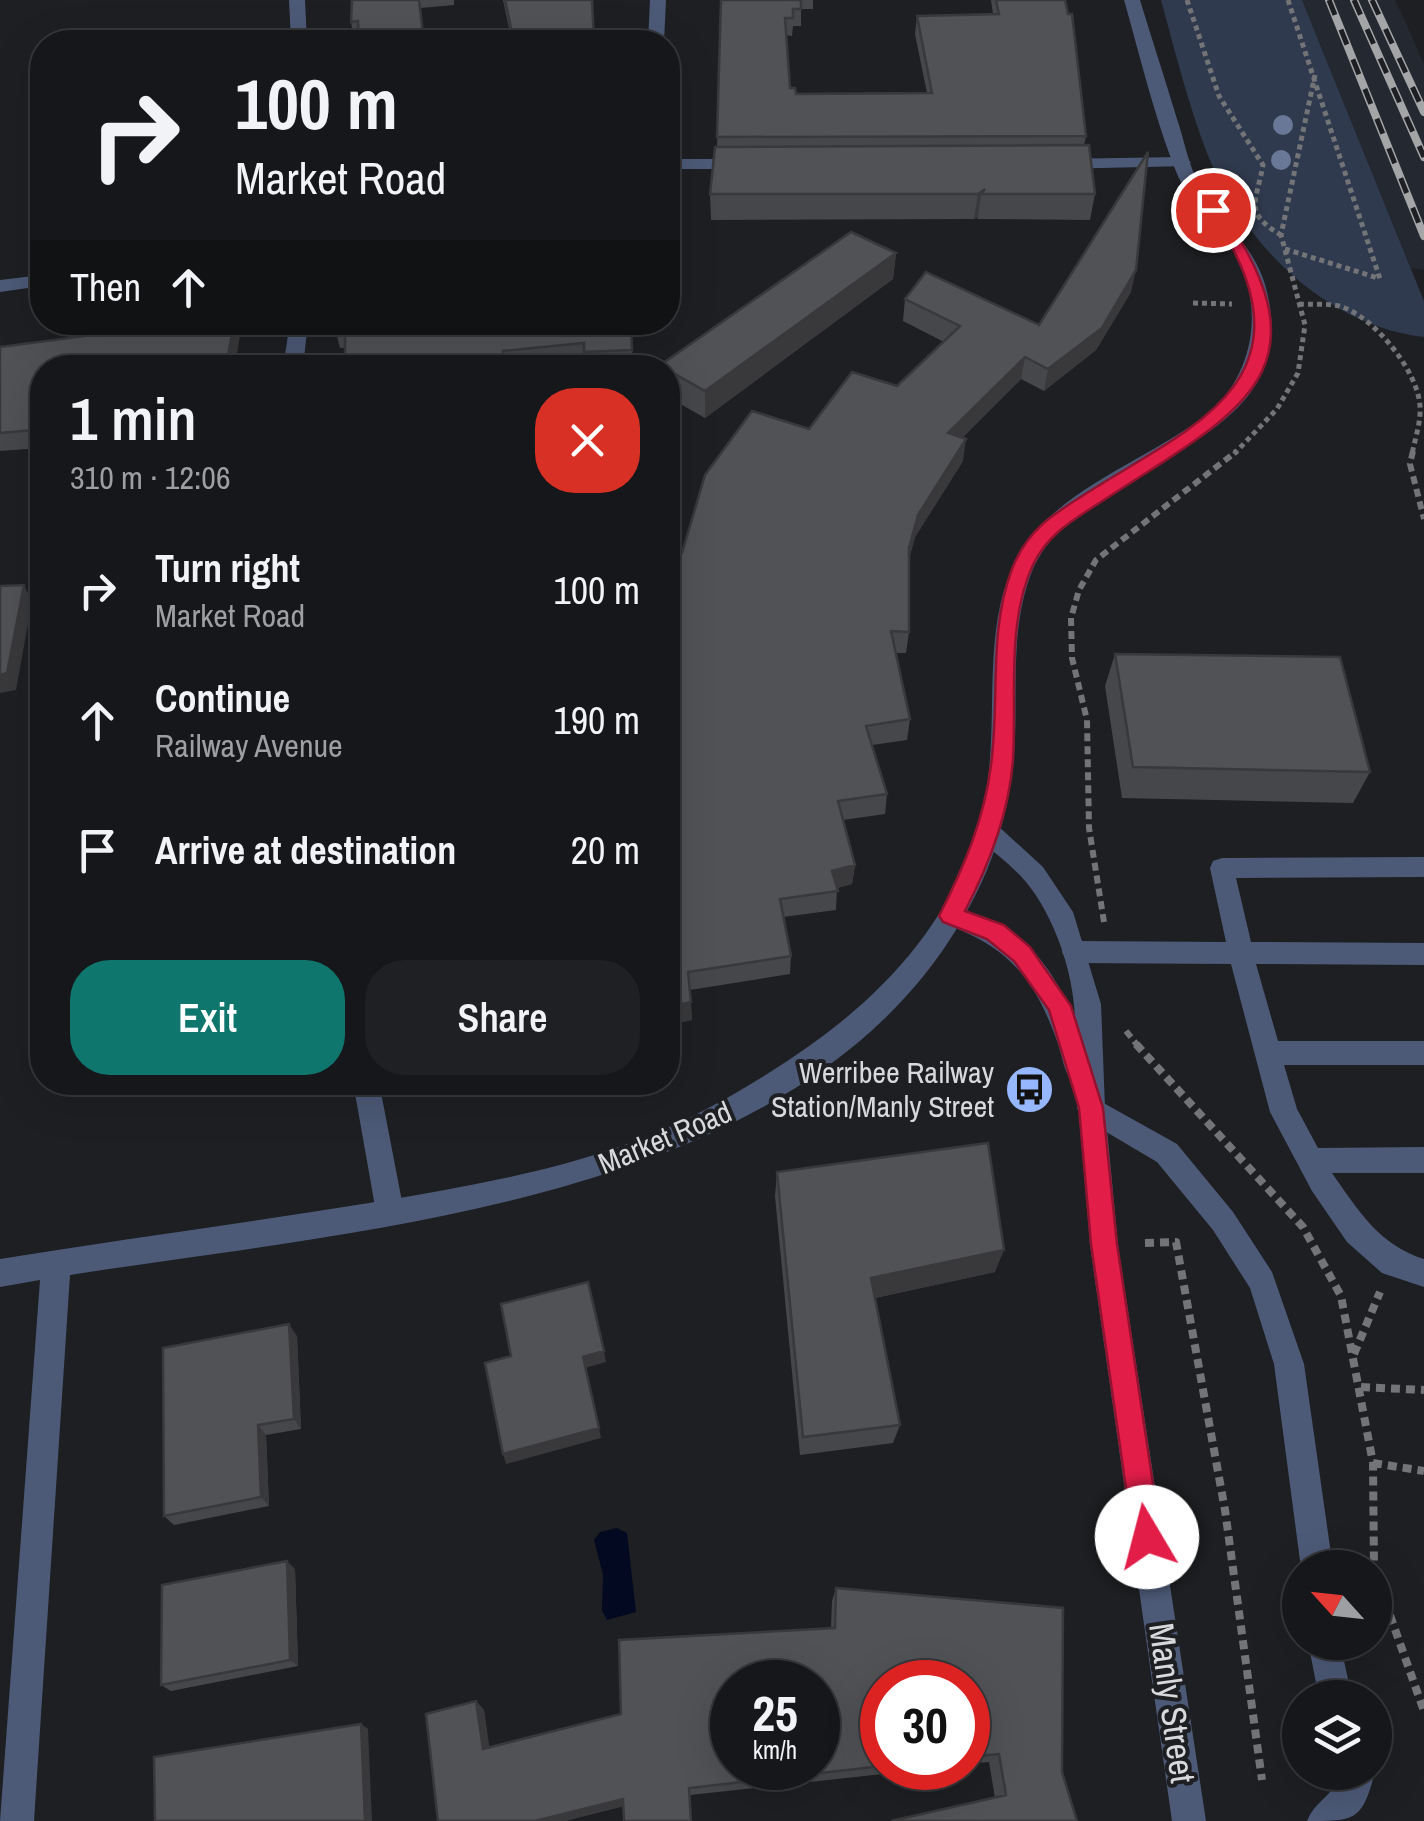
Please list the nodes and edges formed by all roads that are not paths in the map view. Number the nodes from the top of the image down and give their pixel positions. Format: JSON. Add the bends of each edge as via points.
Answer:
{"nodes":[{"id":1,"x":297,"y":0,"type":"edge"},
{"id":2,"x":658,"y":0,"type":"edge"},
{"id":3,"x":1132,"y":0,"type":"edge"},
{"id":4,"x":298,"y":30,"type":"edge"},
{"id":5,"x":657,"y":30,"type":"edge"},
{"id":6,"x":1182,"y":162,"type":"junction"},
{"id":7,"x":680,"y":164,"type":"edge"},
{"id":8,"x":768,"y":164,"type":"edge"},
{"id":9,"x":1034,"y":164,"type":"edge"},
{"id":10,"x":30,"y":282,"type":"edge"},
{"id":11,"x":0,"y":286,"type":"edge"},
{"id":12,"x":988,"y":832,"type":"junction"},
{"id":13,"x":1424,"y":867,"type":"edge"},
{"id":14,"x":951,"y":916,"type":"junction"},
{"id":15,"x":1076,"y":952,"type":"junction"},
{"id":16,"x":1424,"y":954,"type":"edge"},
{"id":17,"x":1241,"y":956,"type":"junction"},
{"id":18,"x":1266,"y":1053,"type":"junction"},
{"id":19,"x":1424,"y":1053,"type":"edge"},
{"id":20,"x":368,"y":1095,"type":"edge"},
{"id":21,"x":1091,"y":1108,"type":"junction"},
{"id":22,"x":1424,"y":1160,"type":"edge"},
{"id":23,"x":1310,"y":1161,"type":"junction"},
{"id":24,"x":390,"y":1212,"type":"junction"},
{"id":25,"x":56,"y":1264,"type":"junction"},
{"id":26,"x":1424,"y":1272,"type":"edge"},
{"id":27,"x":0,"y":1273,"type":"edge"},
{"id":28,"x":1314,"y":1550,"type":"edge"},
{"id":29,"x":1353,"y":1790,"type":"edge"},
{"id":30,"x":16,"y":1821,"type":"edge"},
{"id":31,"x":1189,"y":1821,"type":"edge"},
{"id":32,"x":1324,"y":1821,"type":"edge"}],
"edges":[{"from":1,"to":4,"type":"street"},
{"from":2,"to":5,"type":"street"},
{"from":3,"to":6,"type":"street","name":"Market Road"},
{"from":6,"to":9,"type":"street"},
{"from":6,"to":12,"type":"street","name":"Market Road","via":[[1195,192],[1243,253],[1264,338],[1252,376],[1222,414],[1045,529],[1023,566],[1009,608],[1002,765]]},
{"from":7,"to":8,"type":"street"},
{"from":10,"to":11,"type":"street"},
{"from":12,"to":14,"type":"street","name":"Market Road"},
{"from":12,"to":15,"type":"street","name":"Manly Street","via":[[1034,874],[1064,919]]},
{"from":13,"to":17,"type":"street","via":[[1222,868]]},
{"from":14,"to":21,"type":"street","name":"Manly Street","via":[[996,932],[1047,985],[1060,1006]]},
{"from":14,"to":24,"type":"street","name":"Market Road","via":[[894,992],[851,1030],[804,1067],[704,1126],[567,1178]]},
{"from":15,"to":17,"type":"street"},
{"from":15,"to":21,"type":"street","name":"Manly Street","via":[[1088,1004]]},
{"from":16,"to":17,"type":"street"},
{"from":17,"to":18,"type":"street"},
{"from":18,"to":19,"type":"street"},
{"from":18,"to":23,"type":"street","via":[[1284,1112]]},
{"from":20,"to":24,"type":"street"},
{"from":21,"to":28,"type":"street","via":[[1167,1153],[1262,1282],[1289,1364]]},
{"from":21,"to":31,"type":"street","name":"Manly Street","via":[[1104,1244]]},
{"from":22,"to":23,"type":"street"},
{"from":23,"to":26,"type":"street","via":[[1358,1234],[1392,1263]]},
{"from":24,"to":25,"type":"street","name":"Market Road"},
{"from":25,"to":27,"type":"street","name":"Market Road"},
{"from":25,"to":30,"type":"street"},
{"from":29,"to":32,"type":"street"}]}
